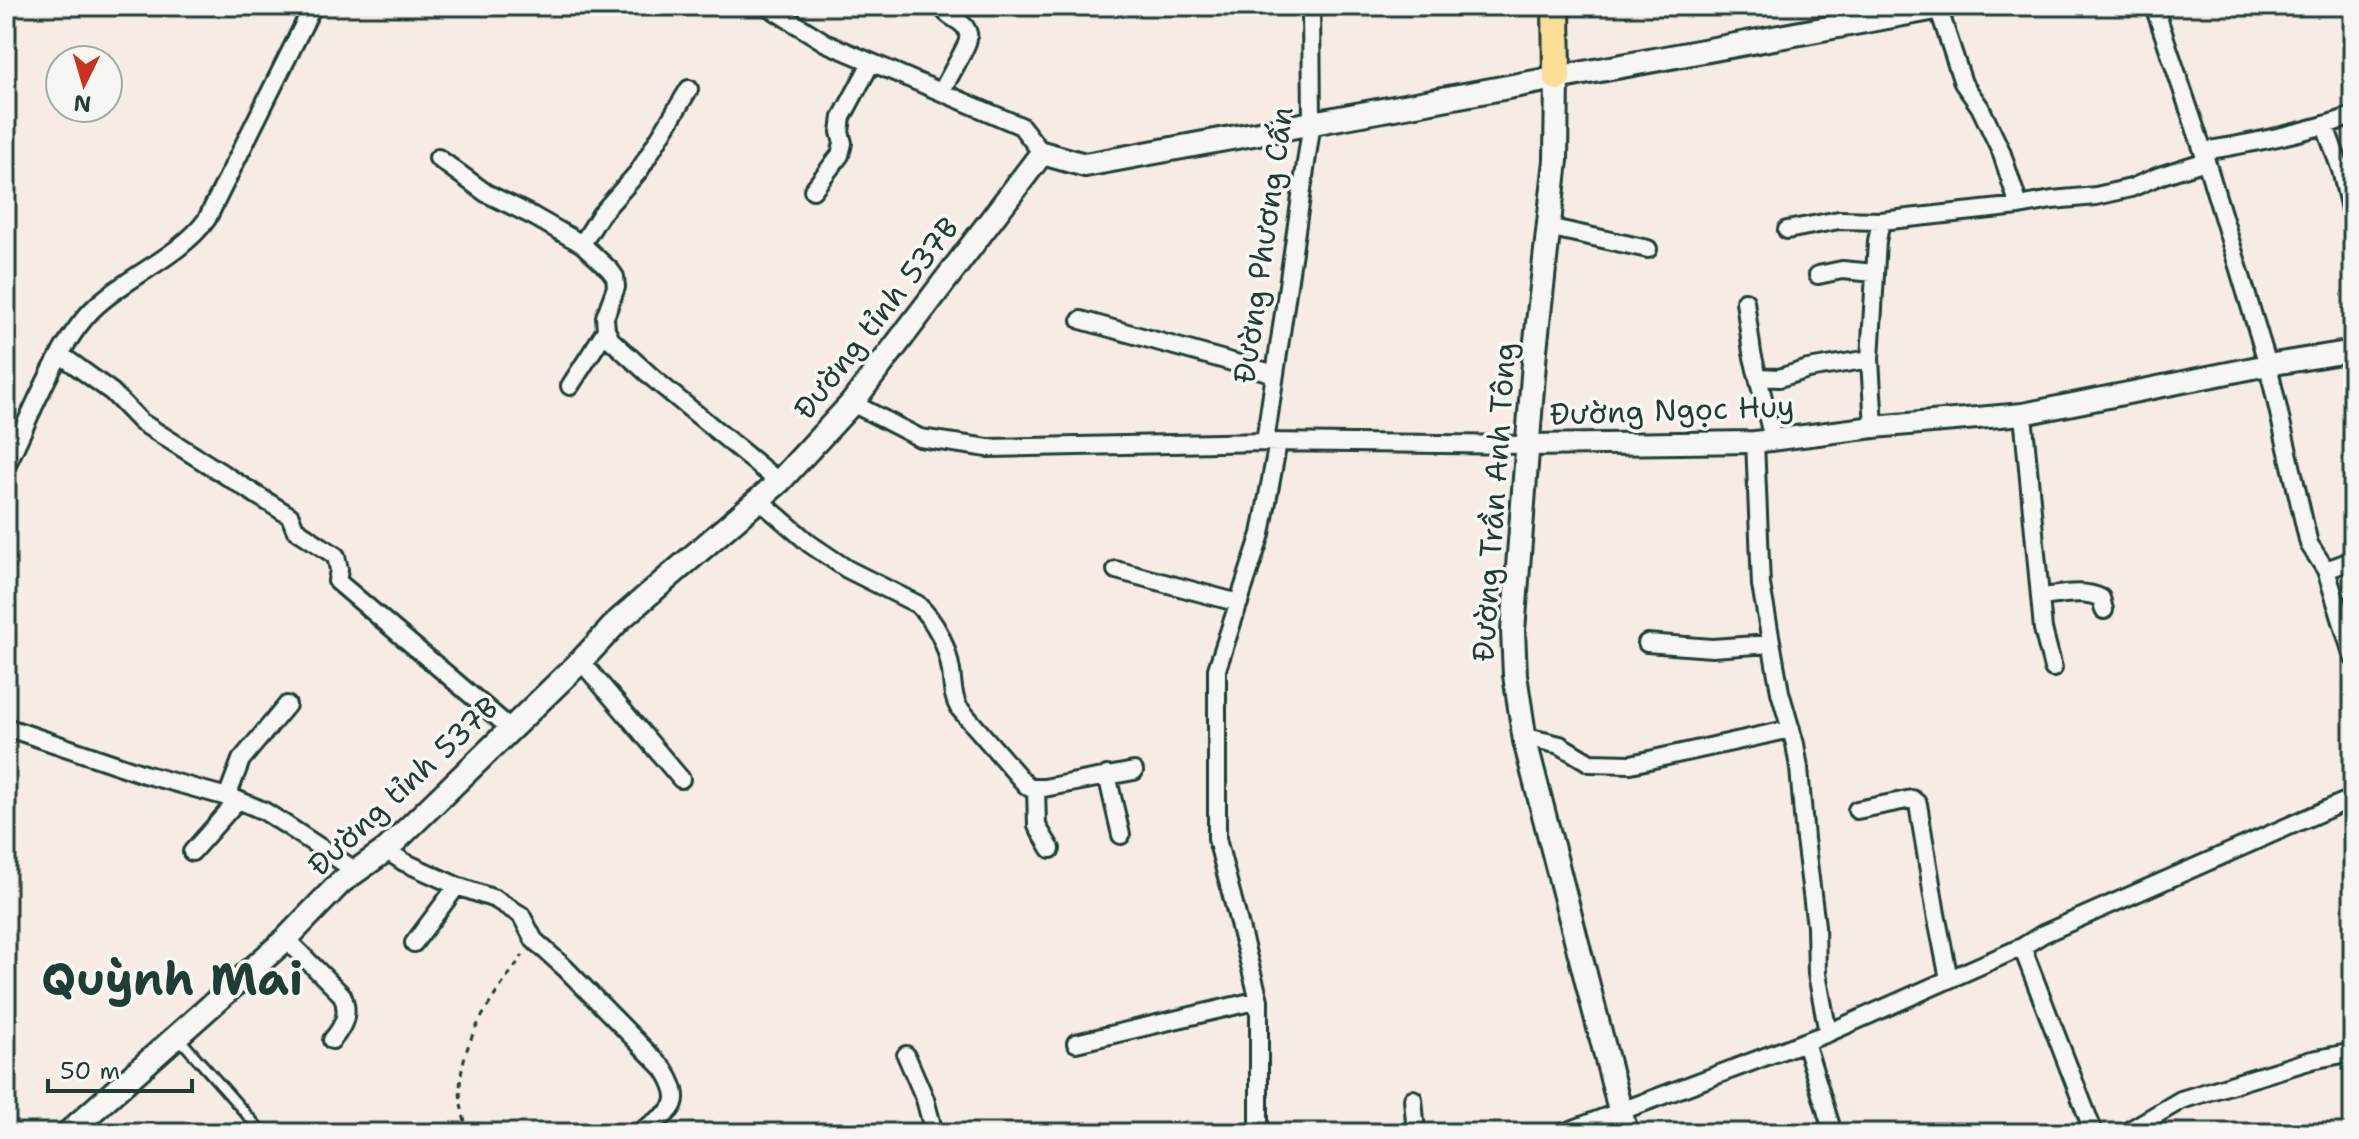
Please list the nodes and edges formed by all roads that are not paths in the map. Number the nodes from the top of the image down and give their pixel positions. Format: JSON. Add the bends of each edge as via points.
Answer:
{"nodes":[{"id":1,"x":313,"y":6,"type":"edge"},
{"id":2,"x":767,"y":6,"type":"edge"},
{"id":3,"x":942,"y":6,"type":"edge"},
{"id":4,"x":1311,"y":6,"type":"edge"},
{"id":5,"x":1556,"y":6,"type":"edge"},
{"id":6,"x":1947,"y":6,"type":"edge"},
{"id":7,"x":2154,"y":6,"type":"edge"},
{"id":8,"x":1938,"y":7,"type":"edge"},
{"id":9,"x":871,"y":63,"type":"junction"},
{"id":10,"x":1557,"y":77,"type":"junction"},
{"id":11,"x":689,"y":89,"type":"dead end"},
{"id":12,"x":942,"y":91,"type":"junction"},
{"id":13,"x":2353,"y":116,"type":"edge"},
{"id":14,"x":1312,"y":122,"type":"junction"},
{"id":15,"x":2325,"y":126,"type":"junction"},
{"id":16,"x":1042,"y":153,"type":"junction"},
{"id":17,"x":2204,"y":156,"type":"junction"},
{"id":18,"x":438,"y":158,"type":"dead end"},
{"id":19,"x":813,"y":190,"type":"dead end"},
{"id":20,"x":2019,"y":206,"type":"junction"},
{"id":21,"x":1881,"y":221,"type":"junction"},
{"id":22,"x":2353,"y":222,"type":"edge"},
{"id":23,"x":1548,"y":227,"type":"junction"},
{"id":24,"x":1787,"y":230,"type":"dead end"},
{"id":25,"x":582,"y":244,"type":"junction"},
{"id":26,"x":1648,"y":249,"type":"dead end"},
{"id":27,"x":1875,"y":273,"type":"junction"},
{"id":28,"x":1818,"y":275,"type":"dead end"},
{"id":29,"x":1745,"y":301,"type":"dead end"},
{"id":30,"x":1081,"y":320,"type":"dead end"},
{"id":31,"x":606,"y":330,"type":"junction"},
{"id":32,"x":2353,"y":351,"type":"edge"},
{"id":33,"x":61,"y":355,"type":"junction"},
{"id":34,"x":1870,"y":359,"type":"junction"},
{"id":35,"x":2268,"y":365,"type":"junction"},
{"id":36,"x":1275,"y":374,"type":"junction"},
{"id":37,"x":1759,"y":377,"type":"junction"},
{"id":38,"x":570,"y":386,"type":"dead end"},
{"id":39,"x":852,"y":403,"type":"junction"},
{"id":40,"x":2023,"y":414,"type":"junction"},
{"id":41,"x":1874,"y":427,"type":"junction"},
{"id":42,"x":1764,"y":440,"type":"junction"},
{"id":43,"x":1271,"y":442,"type":"junction"},
{"id":44,"x":1528,"y":445,"type":"junction"},
{"id":45,"x":6,"y":466,"type":"edge"},
{"id":46,"x":779,"y":482,"type":"junction"},
{"id":47,"x":758,"y":499,"type":"junction"},
{"id":48,"x":2353,"y":560,"type":"edge"},
{"id":49,"x":1116,"y":570,"type":"dead end"},
{"id":50,"x":2326,"y":570,"type":"junction"},
{"id":51,"x":2041,"y":597,"type":"junction"},
{"id":52,"x":1239,"y":603,"type":"junction"},
{"id":53,"x":2104,"y":610,"type":"dead end"},
{"id":54,"x":1647,"y":643,"type":"dead end"},
{"id":55,"x":1771,"y":644,"type":"junction"},
{"id":56,"x":2353,"y":657,"type":"edge"},
{"id":57,"x":581,"y":661,"type":"junction"},
{"id":58,"x":2053,"y":668,"type":"dead end"},
{"id":59,"x":287,"y":705,"type":"dead end"},
{"id":60,"x":6,"y":727,"type":"edge"},
{"id":61,"x":511,"y":729,"type":"junction"},
{"id":62,"x":1791,"y":729,"type":"junction"},
{"id":63,"x":1525,"y":741,"type":"junction"},
{"id":64,"x":1134,"y":771,"type":"dead end"},
{"id":65,"x":1107,"y":775,"type":"junction"},
{"id":66,"x":681,"y":779,"type":"dead end"},
{"id":67,"x":1036,"y":788,"type":"junction"},
{"id":68,"x":2353,"y":798,"type":"edge"},
{"id":69,"x":233,"y":799,"type":"junction"},
{"id":70,"x":1857,"y":810,"type":"dead end"},
{"id":71,"x":1121,"y":835,"type":"dead end"},
{"id":72,"x":1051,"y":849,"type":"dead end"},
{"id":73,"x":386,"y":850,"type":"junction"},
{"id":74,"x":192,"y":852,"type":"dead end"},
{"id":75,"x":356,"y":871,"type":"junction"},
{"id":76,"x":457,"y":886,"type":"junction"},
{"id":77,"x":286,"y":939,"type":"junction"},
{"id":78,"x":414,"y":943,"type":"dead end"},
{"id":79,"x":2022,"y":947,"type":"junction"},
{"id":80,"x":1949,"y":979,"type":"junction"},
{"id":81,"x":1259,"y":1000,"type":"junction"},
{"id":82,"x":1828,"y":1033,"type":"junction"},
{"id":83,"x":176,"y":1035,"type":"junction"},
{"id":84,"x":332,"y":1040,"type":"dead end"},
{"id":85,"x":1805,"y":1042,"type":"junction"},
{"id":86,"x":1076,"y":1043,"type":"dead end"},
{"id":87,"x":2353,"y":1052,"type":"edge"},
{"id":88,"x":906,"y":1055,"type":"dead end"},
{"id":89,"x":1413,"y":1099,"type":"dead end"},
{"id":90,"x":1624,"y":1123,"type":"edge"},
{"id":91,"x":71,"y":1132,"type":"edge"},
{"id":92,"x":263,"y":1133,"type":"edge"},
{"id":93,"x":638,"y":1133,"type":"edge"},
{"id":94,"x":934,"y":1133,"type":"edge"},
{"id":95,"x":1259,"y":1133,"type":"edge"},
{"id":96,"x":1416,"y":1133,"type":"edge"},
{"id":97,"x":1563,"y":1133,"type":"edge"},
{"id":98,"x":1833,"y":1133,"type":"edge"},
{"id":99,"x":2094,"y":1133,"type":"edge"},
{"id":100,"x":2125,"y":1133,"type":"edge"}],
"edges":[{"from":1,"to":33,"type":"street","via":[[201,228],[93,309]]},
{"from":2,"to":9,"type":"street","via":[[826,43]]},
{"from":3,"to":12,"type":"street","via":[[969,36]]},
{"from":4,"to":14,"type":"street","name":"Đường Phương Cấn"},
{"from":5,"to":10,"type":"main road","name":"Đường Trần Anh Tông"},
{"from":6,"to":8,"type":"main road"},
{"from":7,"to":17,"type":"street"},
{"from":8,"to":10,"type":"main road"},
{"from":8,"to":20,"type":"street","via":[[1963,83],[2001,151]]},
{"from":9,"to":12,"type":"street"},
{"from":9,"to":19,"type":"street","via":[[842,117],[840,155]]},
{"from":10,"to":14,"type":"main road"},
{"from":10,"to":23,"type":"main road","name":"Đường Trần Anh Tông"},
{"from":11,"to":25,"type":"street","via":[[639,171]]},
{"from":12,"to":16,"type":"street","via":[[1021,126]]},
{"from":13,"to":15,"type":"street"},
{"from":14,"to":16,"type":"main road","via":[[1085,165]]},
{"from":14,"to":36,"type":"street","name":"Đường Phương Cấn"},
{"from":15,"to":17,"type":"street"},
{"from":15,"to":22,"type":"street"},
{"from":16,"to":39,"type":"main road","name":"Đường tỉnh 537B"},
{"from":17,"to":20,"type":"street","via":[[2131,188]]},
{"from":17,"to":35,"type":"street"},
{"from":18,"to":25,"type":"street","via":[[486,193]]},
{"from":20,"to":21,"type":"street"},
{"from":21,"to":24,"type":"street","via":[[1839,220]]},
{"from":21,"to":27,"type":"street"},
{"from":23,"to":26,"type":"street"},
{"from":23,"to":44,"type":"main road","name":"Đường Trần Anh Tông"},
{"from":25,"to":31,"type":"street","via":[[615,277]]},
{"from":27,"to":28,"type":"street","via":[[1842,270]]},
{"from":27,"to":34,"type":"street"},
{"from":29,"to":37,"type":"street"},
{"from":30,"to":36,"type":"street"},
{"from":31,"to":38,"type":"street"},
{"from":31,"to":46,"type":"street","via":[[654,379]]},
{"from":32,"to":35,"type":"street","name":"Đường Ngọc Huy"},
{"from":33,"to":45,"type":"street"},
{"from":33,"to":61,"type":"street","via":[[112,392],[141,422],[290,516],[295,529],[336,556],[337,581]]},
{"from":34,"to":37,"type":"street","via":[[1779,378]]},
{"from":34,"to":41,"type":"street"},
{"from":35,"to":40,"type":"street","name":"Đường Ngọc Huy"},
{"from":35,"to":50,"type":"street","via":[[2309,544]]},
{"from":36,"to":43,"type":"street","name":"Đường Phương Cấn"},
{"from":37,"to":42,"type":"street"},
{"from":39,"to":43,"type":"street","name":"Đường Ngọc Huy","via":[[920,438],[988,448]]},
{"from":39,"to":46,"type":"main road","name":"Đường tỉnh 537B"},
{"from":40,"to":41,"type":"street","name":"Đường Ngọc Huy"},
{"from":40,"to":51,"type":"street"},
{"from":41,"to":42,"type":"street","name":"Đường Ngọc Huy"},
{"from":42,"to":44,"type":"street","name":"Đường Ngọc Huy"},
{"from":42,"to":55,"type":"street","via":[[1761,585]]},
{"from":43,"to":44,"type":"street","name":"Đường Ngọc Huy"},
{"from":43,"to":52,"type":"street","name":"Đường Phương Cấn","via":[[1261,534]]},
{"from":44,"to":63,"type":"main road","name":"Đường Trần Anh Tông","via":[[1513,631]]},
{"from":46,"to":47,"type":"main road","name":"Đường tỉnh 537B"},
{"from":47,"to":57,"type":"main road","name":"Đường tỉnh 537B","via":[[619,620]]},
{"from":47,"to":67,"type":"street","via":[[847,569],[924,610],[947,648],[959,708],[1016,775]]},
{"from":48,"to":50,"type":"street"},
{"from":49,"to":52,"type":"street"},
{"from":50,"to":56,"type":"street"},
{"from":51,"to":53,"type":"street","via":[[2094,594]]},
{"from":51,"to":58,"type":"street"},
{"from":52,"to":81,"type":"street","name":"Đường Phương Cấn","via":[[1217,669],[1217,839]]},
{"from":54,"to":55,"type":"street","via":[[1712,648]]},
{"from":55,"to":62,"type":"street"},
{"from":57,"to":61,"type":"main road","name":"Đường tỉnh 537B"},
{"from":57,"to":66,"type":"street"},
{"from":59,"to":69,"type":"street","via":[[241,760]]},
{"from":60,"to":69,"type":"street"},
{"from":61,"to":73,"type":"main road","name":"Đường tỉnh 537B"},
{"from":62,"to":63,"type":"street","via":[[1631,764],[1590,763],[1560,745]]},
{"from":62,"to":82,"type":"street"},
{"from":63,"to":90,"type":"main road","name":"Đường Trần Anh Tông"},
{"from":64,"to":65,"type":"street"},
{"from":65,"to":67,"type":"street"},
{"from":65,"to":71,"type":"street"},
{"from":67,"to":72,"type":"street","via":[[1037,826]]},
{"from":68,"to":79,"type":"street"},
{"from":69,"to":74,"type":"street"},
{"from":69,"to":75,"type":"street","via":[[264,811]]},
{"from":70,"to":80,"type":"street","via":[[1912,799],[1918,804]]},
{"from":73,"to":75,"type":"main road","name":"Đường tỉnh 537B"},
{"from":73,"to":76,"type":"street"},
{"from":75,"to":77,"type":"main road","name":"Đường tỉnh 537B"},
{"from":76,"to":78,"type":"street"},
{"from":76,"to":93,"type":"street","via":[[521,915],[534,940],[664,1069],[675,1087],[675,1102]]},
{"from":77,"to":83,"type":"main road","name":"Đường tỉnh 537B"},
{"from":77,"to":84,"type":"street","via":[[342,995],[345,1020]]},
{"from":79,"to":80,"type":"street"},
{"from":79,"to":99,"type":"street"},
{"from":80,"to":82,"type":"street"},
{"from":81,"to":86,"type":"street"},
{"from":81,"to":95,"type":"street","name":"Đường Phương Cấn"},
{"from":82,"to":85,"type":"street"},
{"from":83,"to":91,"type":"main road","name":"Đường tỉnh 537B"},
{"from":83,"to":92,"type":"lane"},
{"from":85,"to":90,"type":"street"},
{"from":85,"to":98,"type":"street"},
{"from":87,"to":100,"type":"street","via":[[2181,1100]]},
{"from":88,"to":94,"type":"street"},
{"from":89,"to":96,"type":"street"},
{"from":90,"to":97,"type":"street"}]}
